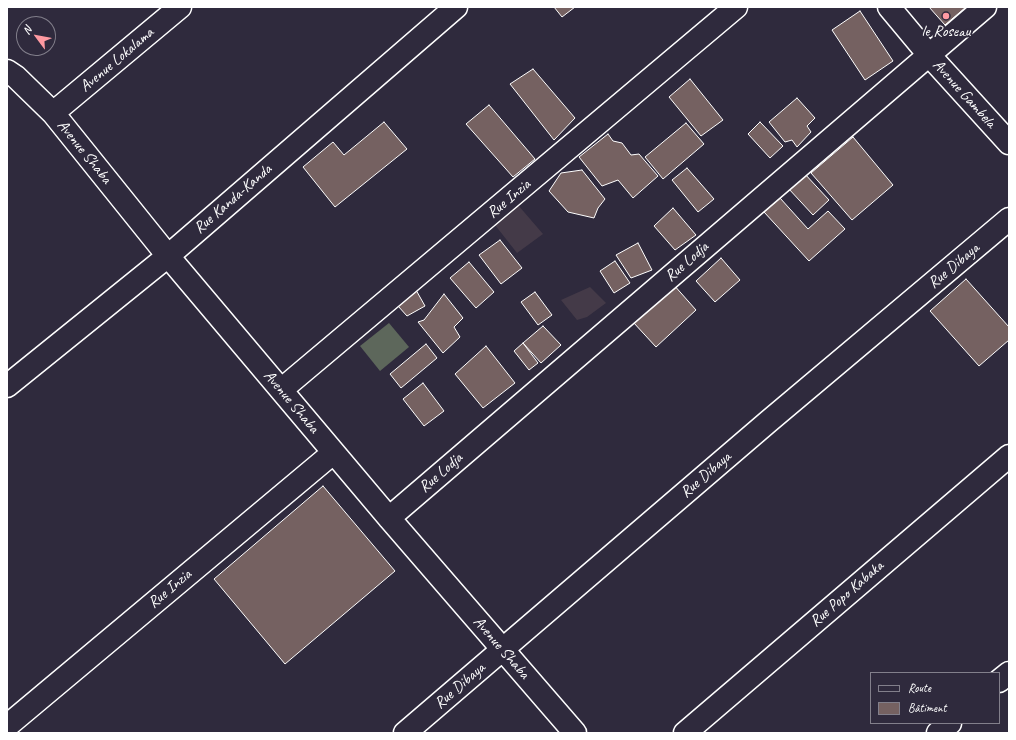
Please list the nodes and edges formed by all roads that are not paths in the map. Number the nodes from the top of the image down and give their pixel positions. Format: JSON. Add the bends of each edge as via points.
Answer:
{"nodes":[{"id":1,"x":180,"y":7,"type":"edge"},
{"id":2,"x":456,"y":7,"type":"edge"},
{"id":3,"x":736,"y":7,"type":"edge"},
{"id":4,"x":889,"y":7,"type":"edge"},
{"id":5,"x":985,"y":7,"type":"edge"},
{"id":6,"x":929,"y":55,"type":"junction"},
{"id":7,"x":7,"y":71,"type":"edge"},
{"id":8,"x":53,"y":113,"type":"junction"},
{"id":9,"x":1009,"y":143,"type":"edge"},
{"id":10,"x":1009,"y":219,"type":"edge"},
{"id":11,"x":168,"y":256,"type":"junction"},
{"id":12,"x":7,"y":386,"type":"edge"},
{"id":13,"x":281,"y":390,"type":"junction"},
{"id":14,"x":334,"y":453,"type":"junction"},
{"id":15,"x":1009,"y":456,"type":"edge"},
{"id":16,"x":389,"y":518,"type":"junction"},
{"id":17,"x":502,"y":650,"type":"junction"},
{"id":18,"x":1009,"y":673,"type":"edge"},
{"id":19,"x":1000,"y":680,"type":"edge"},
{"id":20,"x":949,"y":724,"type":"edge"},
{"id":21,"x":7,"y":726,"type":"edge"},
{"id":22,"x":405,"y":733,"type":"edge"},
{"id":23,"x":575,"y":733,"type":"edge"},
{"id":24,"x":685,"y":733,"type":"edge"},
{"id":25,"x":938,"y":733,"type":"edge"}],
"edges":[{"from":1,"to":8,"type":"street","name":"Avenue Lokalama"},
{"from":2,"to":11,"type":"street","name":"Rue Kanda-Kanda"},
{"from":3,"to":13,"type":"street","name":"Rue Inzia"},
{"from":4,"to":6,"type":"street","name":"Avenue Gambela"},
{"from":5,"to":6,"type":"street","name":"Rue Lodja"},
{"from":6,"to":9,"type":"street","name":"Avenue Gambela"},
{"from":6,"to":16,"type":"street","name":"Rue Lodja"},
{"from":7,"to":8,"type":"street","name":"Avenue Shaba"},
{"from":8,"to":11,"type":"street","name":"Avenue Shaba"},
{"from":10,"to":17,"type":"street","name":"Rue Dibaya"},
{"from":11,"to":12,"type":"street","name":"Rue Kanda-Kanda"},
{"from":11,"to":13,"type":"street","name":"Avenue Shaba"},
{"from":13,"to":14,"type":"street","name":"Avenue Shaba"},
{"from":14,"to":16,"type":"street","name":"Avenue Shaba"},
{"from":14,"to":21,"type":"street","name":"Rue Inzia"},
{"from":15,"to":24,"type":"street","name":"Rue Popo Kabaka"},
{"from":16,"to":17,"type":"street","name":"Avenue Shaba"},
{"from":17,"to":22,"type":"street","name":"Rue Dibaya"},
{"from":17,"to":23,"type":"street","name":"Avenue Shaba"},
{"from":18,"to":19,"type":"street"},
{"from":20,"to":25,"type":"street"}]}
